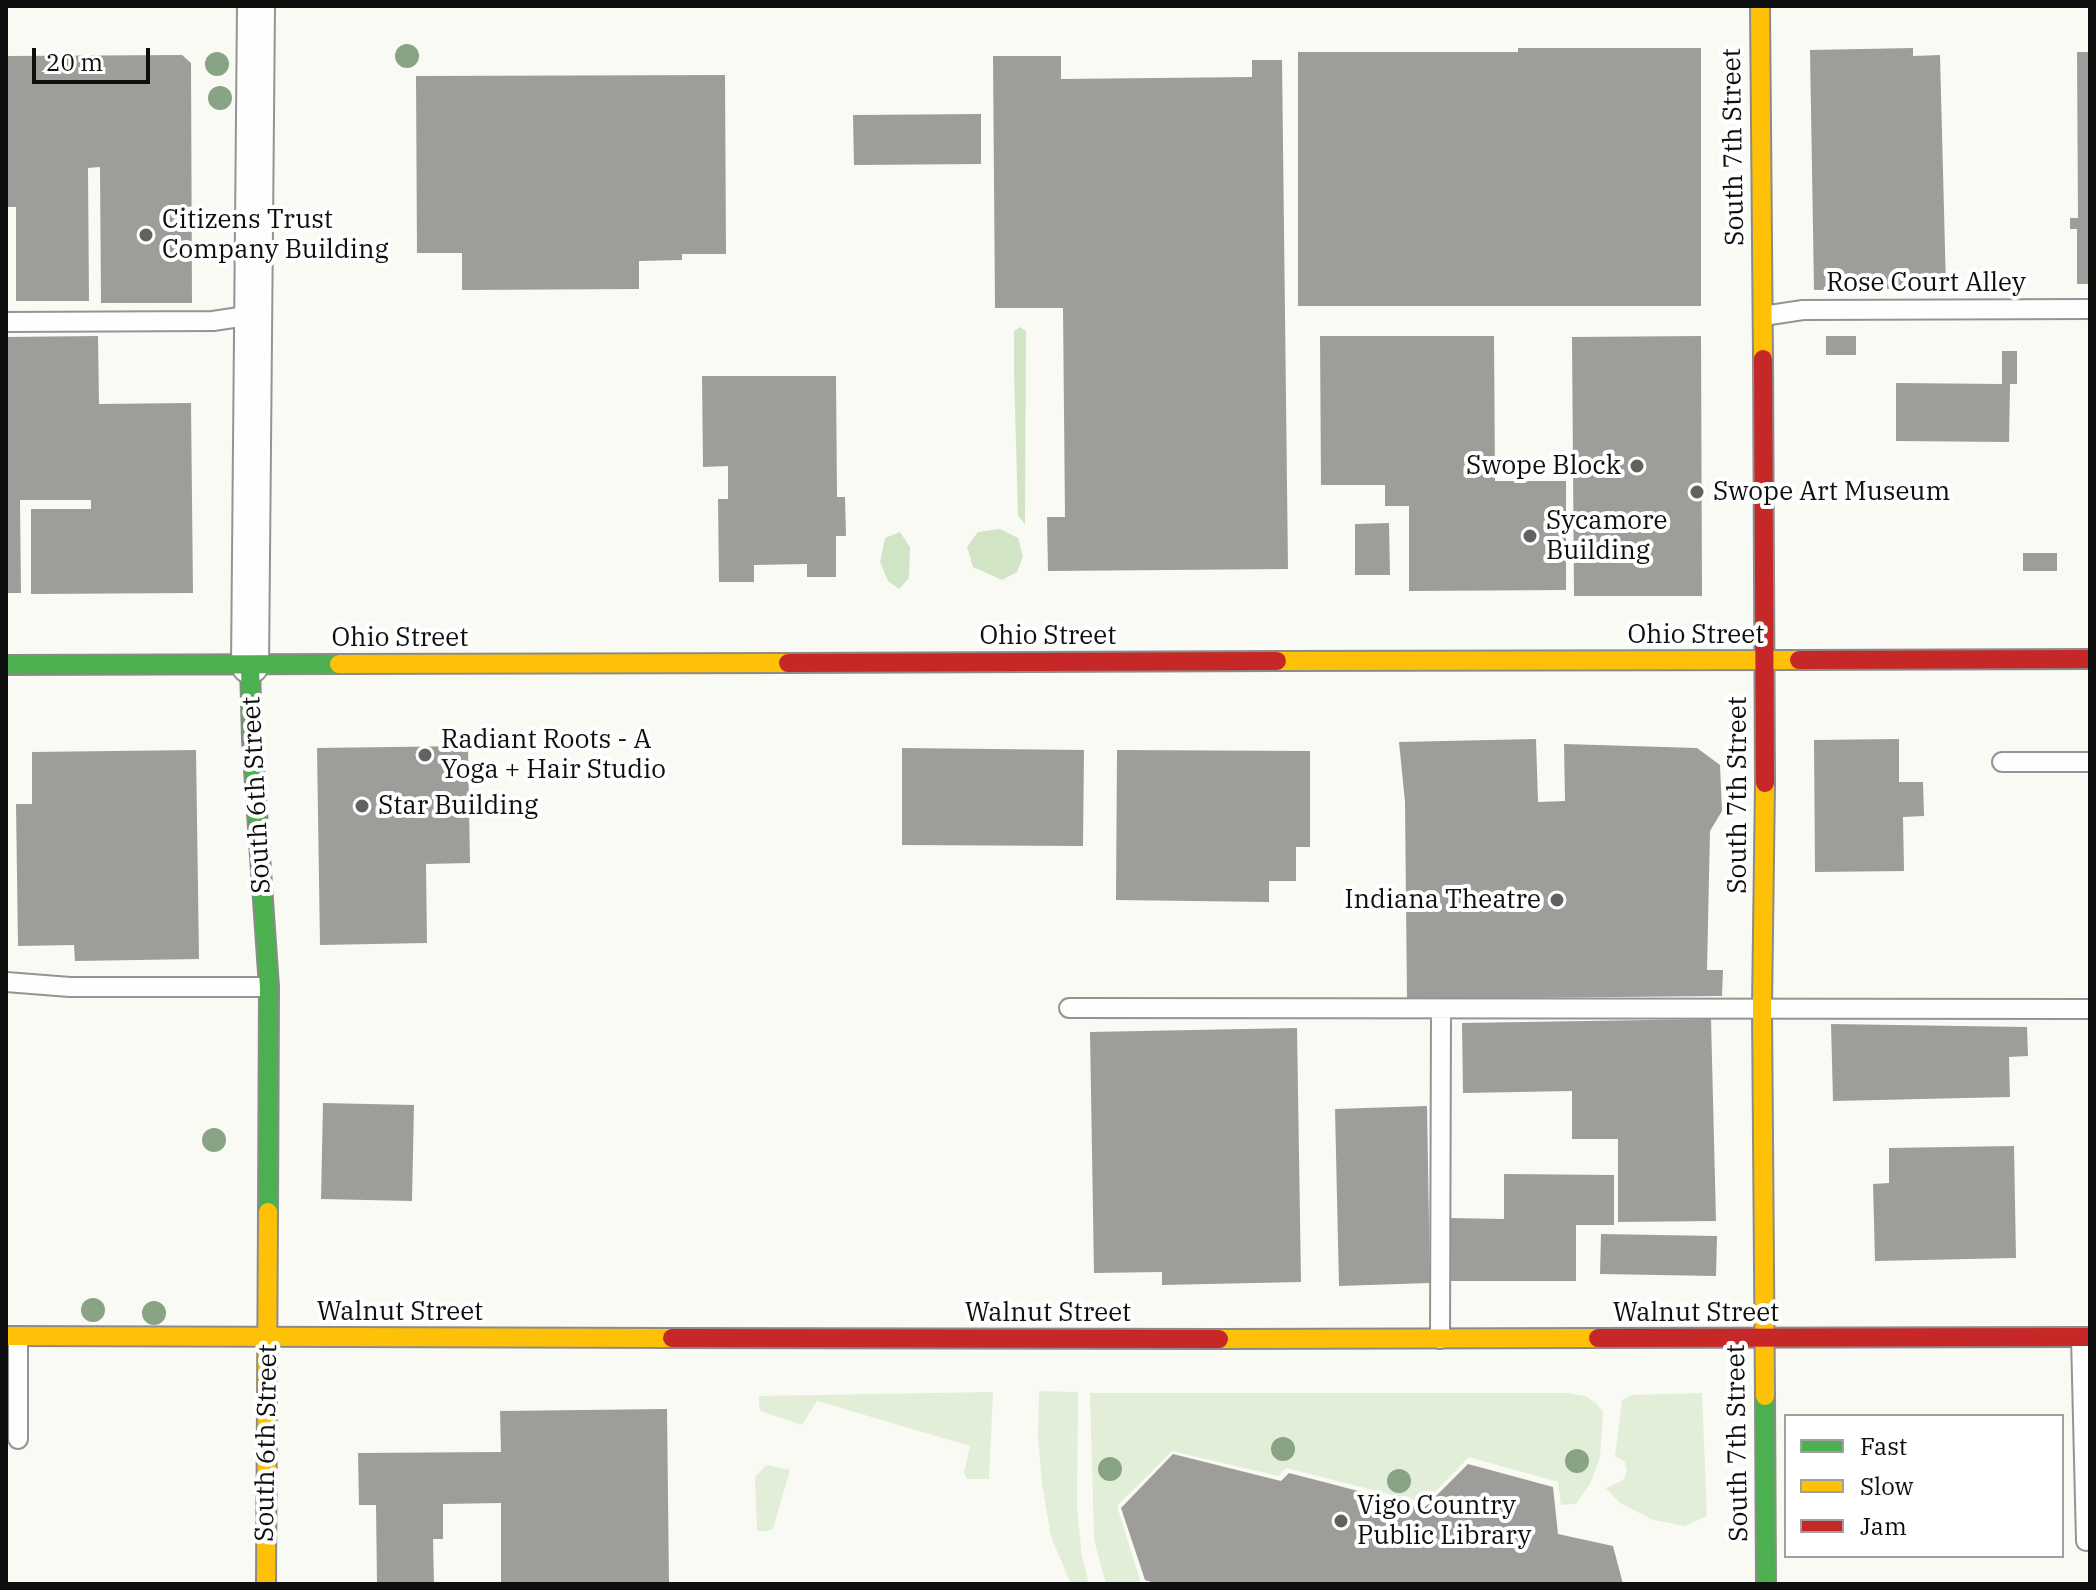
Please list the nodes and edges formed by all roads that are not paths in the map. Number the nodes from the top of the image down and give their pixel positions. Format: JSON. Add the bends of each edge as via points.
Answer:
{"nodes":[{"id":1,"x":256,"y":6,"type":"edge"},
{"id":2,"x":1760,"y":6,"type":"edge"},
{"id":3,"x":2090,"y":309,"type":"edge"},
{"id":4,"x":253,"y":315,"type":"junction"},
{"id":5,"x":1763,"y":316,"type":"junction"},
{"id":6,"x":6,"y":322,"type":"edge"},
{"id":7,"x":2090,"y":659,"type":"edge"},
{"id":8,"x":1764,"y":661,"type":"junction"},
{"id":9,"x":6,"y":665,"type":"edge"},
{"id":10,"x":250,"y":665,"type":"junction"},
{"id":11,"x":2002,"y":762,"type":"dead end"},
{"id":12,"x":2090,"y":762,"type":"edge"},
{"id":13,"x":6,"y":982,"type":"edge"},
{"id":14,"x":269,"y":987,"type":"junction"},
{"id":15,"x":1762,"y":1007,"type":"junction"},
{"id":16,"x":1069,"y":1008,"type":"dead end"},
{"id":17,"x":2090,"y":1009,"type":"edge"},
{"id":18,"x":1441,"y":1010,"type":"junction"},
{"id":19,"x":12,"y":1336,"type":"edge"},
{"id":20,"x":2085,"y":1337,"type":"edge"},
{"id":21,"x":268,"y":1338,"type":"junction"},
{"id":22,"x":1440,"y":1339,"type":"junction"},
{"id":23,"x":1763,"y":1339,"type":"junction"},
{"id":24,"x":18,"y":1439,"type":"dead end"},
{"id":25,"x":2086,"y":1541,"type":"dead end"},
{"id":26,"x":266,"y":1584,"type":"edge"},
{"id":27,"x":1766,"y":1584,"type":"edge"}],
"edges":[{"from":1,"to":4,"type":"street","name":"South 6th Street"},
{"from":2,"to":5,"type":"main road","name":"South 7th Street"},
{"from":3,"to":5,"type":"lane","name":"Rose Court Alley","via":[[1803,310]]},
{"from":4,"to":6,"type":"lane","via":[[213,321]]},
{"from":4,"to":10,"type":"street","name":"South 6th Street"},
{"from":5,"to":8,"type":"main road","name":"South 7th Street"},
{"from":7,"to":8,"type":"main road","name":"Ohio Street"},
{"from":8,"to":10,"type":"main road","name":"Ohio Street"},
{"from":8,"to":15,"type":"main road","name":"South 7th Street"},
{"from":9,"to":10,"type":"main road","name":"Ohio Street"},
{"from":10,"to":14,"type":"main road","name":"South 6th Street"},
{"from":11,"to":12,"type":"lane"},
{"from":13,"to":14,"type":"lane"},
{"from":14,"to":21,"type":"main road","name":"South 6th Street"},
{"from":15,"to":17,"type":"lane"},
{"from":15,"to":18,"type":"lane"},
{"from":15,"to":23,"type":"main road","name":"South 7th Street"},
{"from":16,"to":18,"type":"lane"},
{"from":18,"to":22,"type":"lane"},
{"from":19,"to":21,"type":"main road","name":"Walnut Street"},
{"from":19,"to":24,"type":"lane"},
{"from":20,"to":23,"type":"main road","name":"Walnut Street"},
{"from":20,"to":25,"type":"lane"},
{"from":21,"to":22,"type":"main road","name":"Walnut Street"},
{"from":21,"to":26,"type":"main road","name":"South 6th Street"},
{"from":22,"to":23,"type":"main road","name":"Walnut Street"},
{"from":23,"to":27,"type":"main road","name":"South 7th Street"}]}
